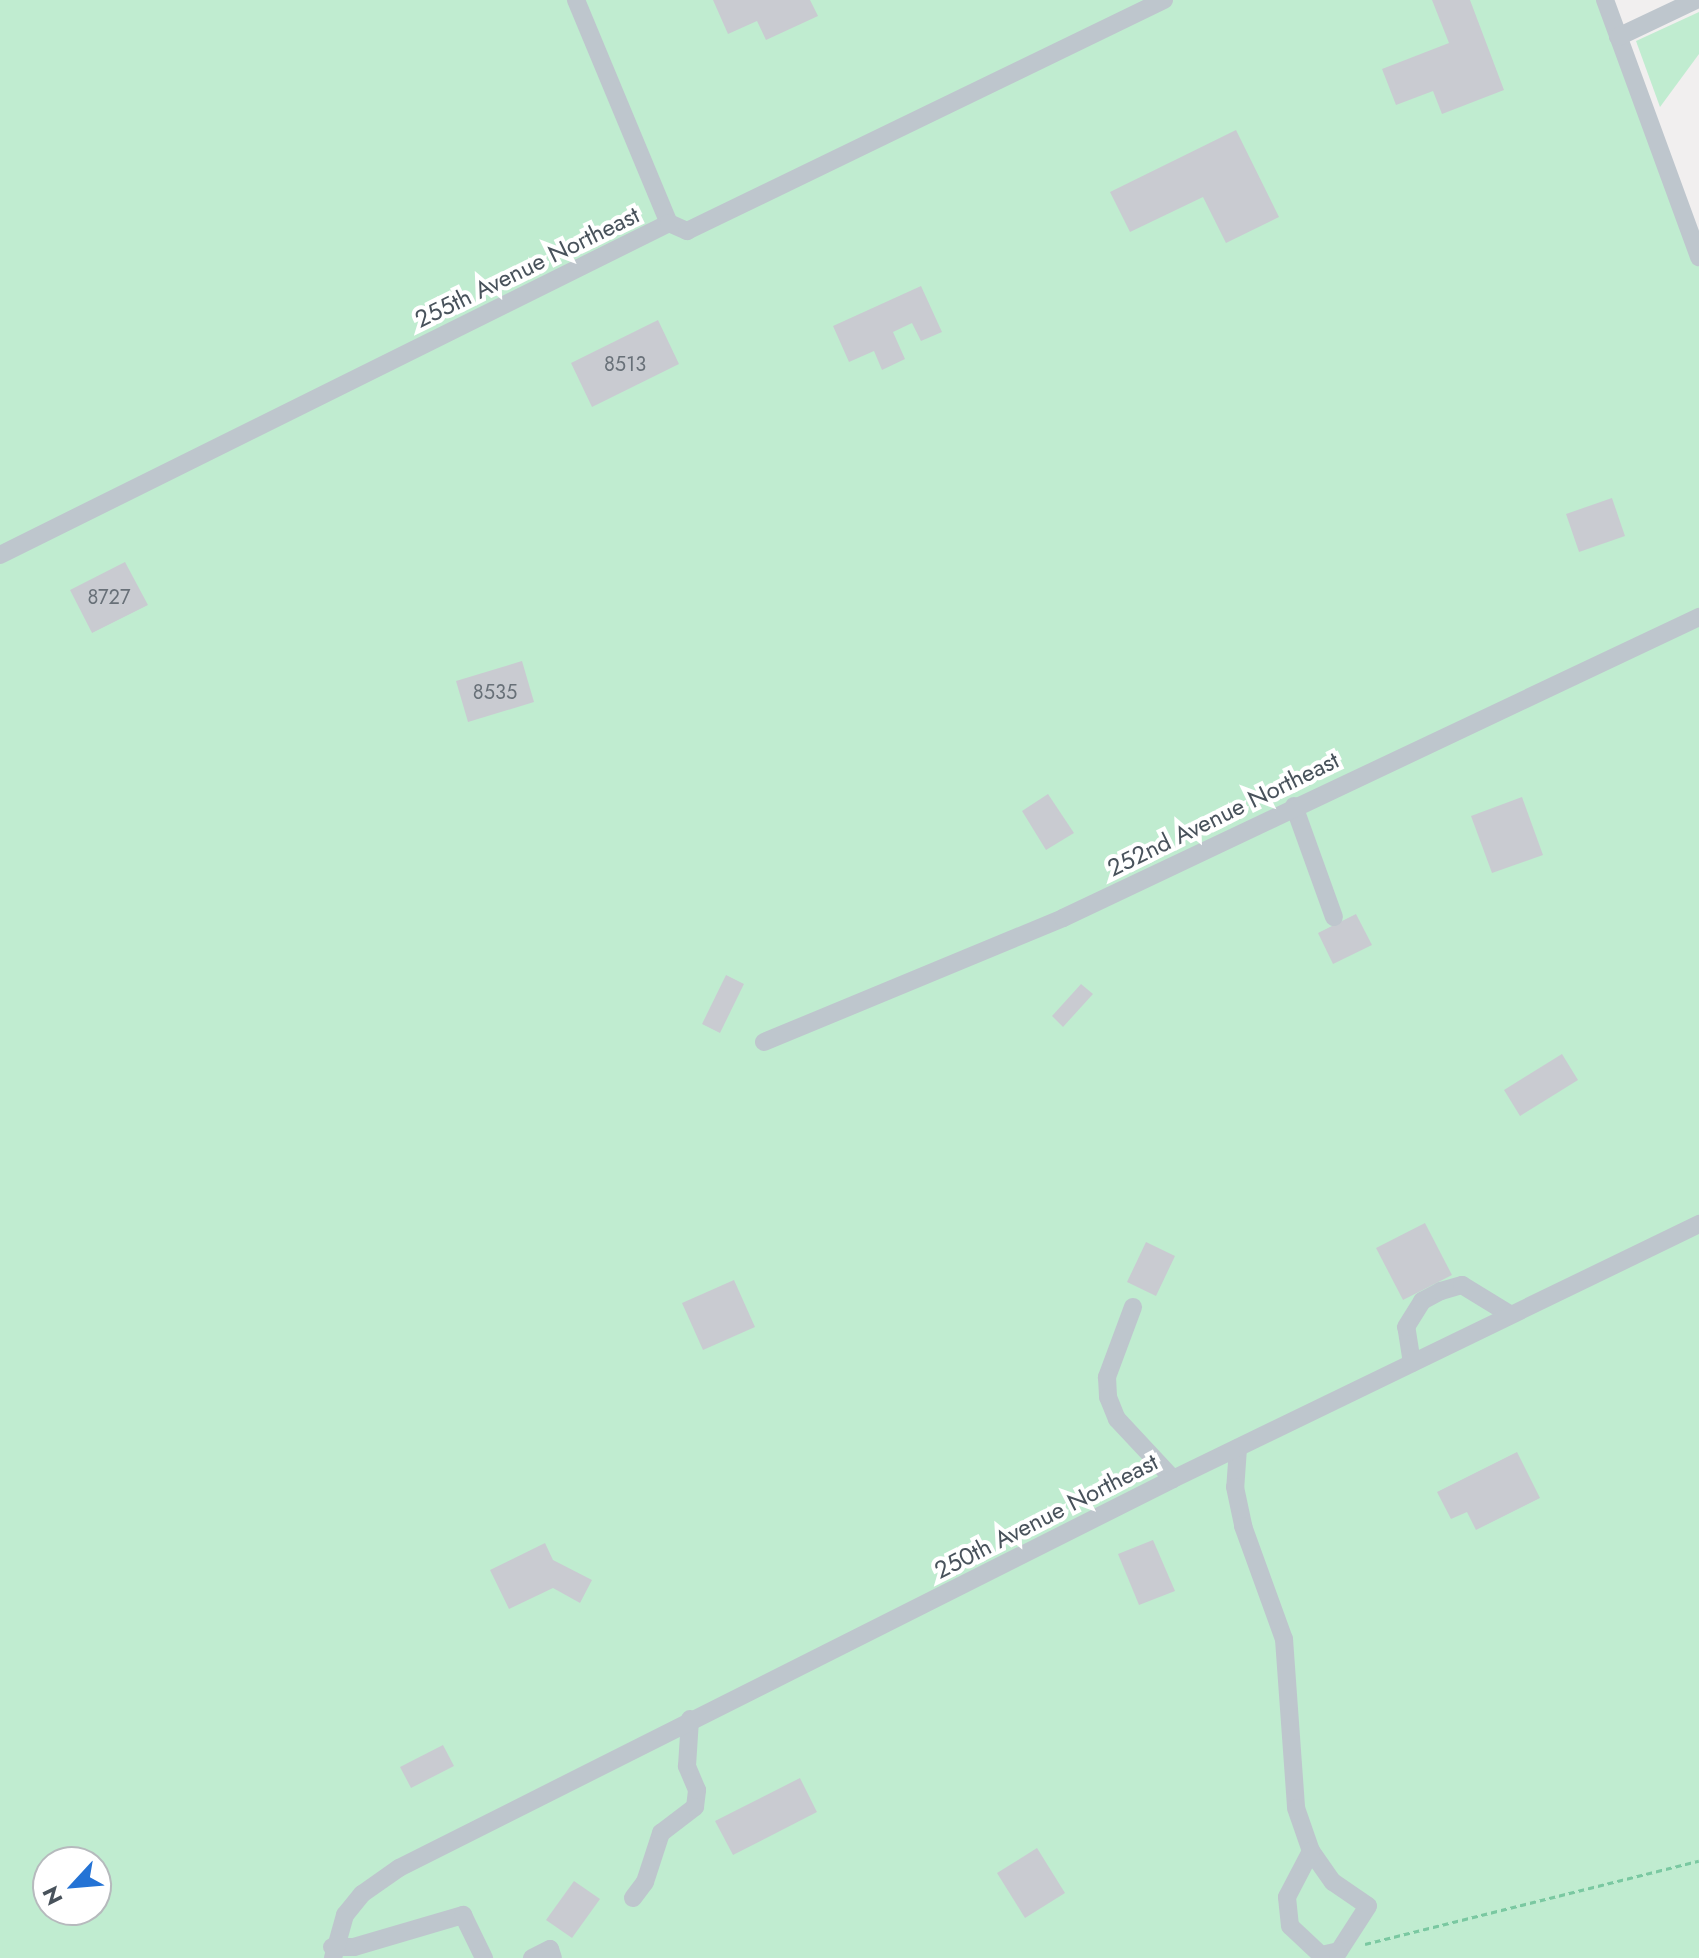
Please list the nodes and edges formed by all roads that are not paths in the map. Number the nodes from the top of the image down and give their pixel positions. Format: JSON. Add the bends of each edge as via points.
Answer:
{"nodes":[{"id":1,"x":576,"y":0,"type":"edge"},
{"id":2,"x":1164,"y":0,"type":"edge"},
{"id":3,"x":1605,"y":0,"type":"edge"},
{"id":4,"x":1696,"y":0,"type":"edge"},
{"id":5,"x":1618,"y":37,"type":"junction"},
{"id":6,"x":669,"y":223,"type":"junction"},
{"id":7,"x":1699,"y":257,"type":"edge"},
{"id":8,"x":0,"y":555,"type":"edge"},
{"id":9,"x":1699,"y":617,"type":"edge"},
{"id":10,"x":1294,"y":806,"type":"junction"},
{"id":11,"x":1334,"y":917,"type":"dead end"},
{"id":12,"x":764,"y":1042,"type":"dead end"},
{"id":13,"x":1699,"y":1224,"type":"edge"},
{"id":14,"x":1133,"y":1307,"type":"dead end"},
{"id":15,"x":1511,"y":1315,"type":"junction"},
{"id":16,"x":1412,"y":1363,"type":"junction"},
{"id":17,"x":1238,"y":1448,"type":"junction"},
{"id":18,"x":1173,"y":1479,"type":"junction"},
{"id":19,"x":690,"y":1719,"type":"junction"},
{"id":20,"x":1311,"y":1851,"type":"junction"},
{"id":21,"x":633,"y":1898,"type":"dead end"},
{"id":22,"x":332,"y":1952,"type":"edge"},
{"id":23,"x":484,"y":1958,"type":"edge"},
{"id":24,"x":532,"y":1958,"type":"edge"},
{"id":25,"x":553,"y":1958,"type":"edge"}],
"edges":[{"from":1,"to":6,"type":"street"},
{"from":2,"to":6,"type":"street","name":"255th Avenue Northeast","via":[[687,231]]},
{"from":3,"to":5,"type":"street"},
{"from":4,"to":5,"type":"street"},
{"from":5,"to":7,"type":"street"},
{"from":6,"to":8,"type":"street","name":"255th Avenue Northeast"},
{"from":9,"to":10,"type":"street","name":"252nd Avenue Northeast"},
{"from":10,"to":11,"type":"street"},
{"from":10,"to":12,"type":"street","name":"252nd Avenue Northeast","via":[[1063,918]]},
{"from":13,"to":15,"type":"street","name":"250th Avenue Northeast"},
{"from":14,"to":18,"type":"street","via":[[1107,1377],[1108,1397],[1117,1419]]},
{"from":15,"to":16,"type":"street","name":"250th Avenue Northeast"},
{"from":15,"to":16,"type":"street","via":[[1462,1285],[1441,1291],[1422,1301],[1406,1327]]},
{"from":16,"to":17,"type":"street","name":"250th Avenue Northeast"},
{"from":17,"to":18,"type":"street","name":"250th Avenue Northeast"},
{"from":17,"to":20,"type":"street","via":[[1235,1487],[1243,1526],[1284,1639],[1296,1808]]},
{"from":18,"to":19,"type":"street","name":"250th Avenue Northeast"},
{"from":19,"to":21,"type":"street","via":[[687,1766],[697,1790],[695,1807],[661,1833],[645,1882]]},
{"from":19,"to":22,"type":"street","name":"250th Avenue Northeast","via":[[419,1858],[362,1894],[345,1915]]},
{"from":20,"to":20,"type":"street","via":[[1333,1882],[1368,1906],[1339,1951],[1321,1955],[1290,1926],[1287,1897]]},
{"from":22,"to":23,"type":"street","via":[[463,1915]]},
{"from":24,"to":25,"type":"street","via":[[550,1949]]}]}
